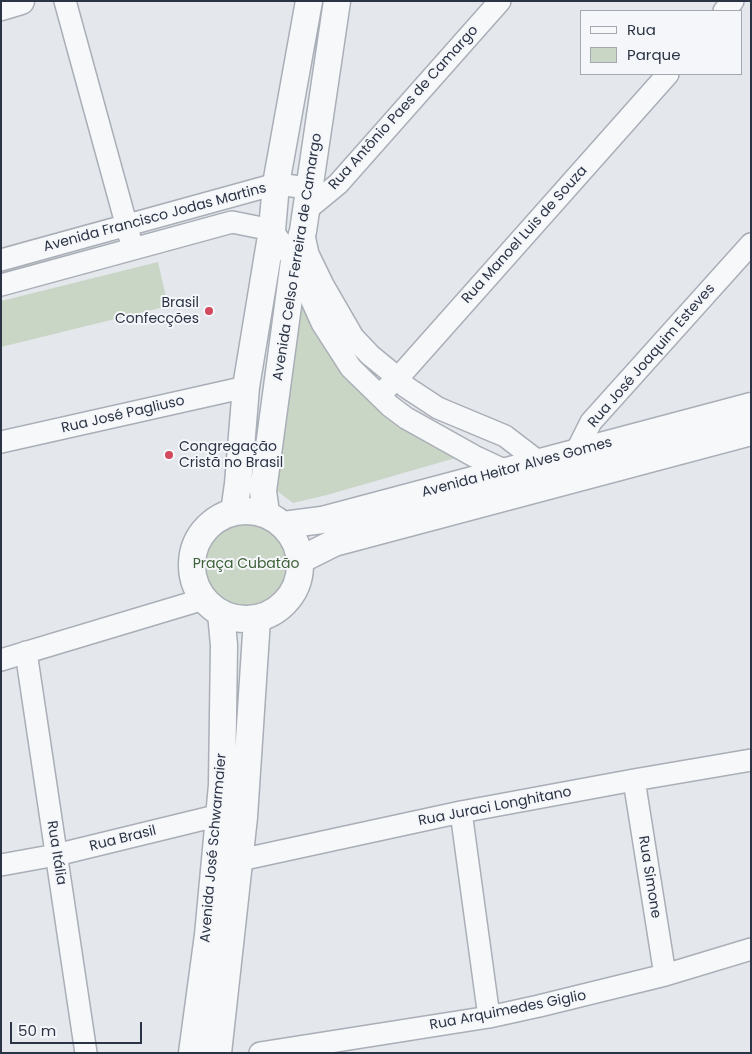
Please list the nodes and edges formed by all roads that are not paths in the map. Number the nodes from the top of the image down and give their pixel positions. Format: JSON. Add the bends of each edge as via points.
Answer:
{"nodes":[{"id":1,"x":21,"y":1,"type":"edge"},
{"id":2,"x":65,"y":1,"type":"edge"},
{"id":3,"x":309,"y":1,"type":"edge"},
{"id":4,"x":337,"y":1,"type":"edge"},
{"id":5,"x":500,"y":1,"type":"edge"},
{"id":6,"x":1,"y":7,"type":"edge"},
{"id":7,"x":667,"y":75,"type":"edge"},
{"id":8,"x":276,"y":184,"type":"junction"},
{"id":9,"x":306,"y":210,"type":"junction"},
{"id":10,"x":126,"y":225,"type":"junction"},
{"id":11,"x":272,"y":230,"type":"junction"},
{"id":12,"x":751,"y":244,"type":"edge"},
{"id":13,"x":133,"y":250,"type":"junction"},
{"id":14,"x":1,"y":260,"type":"edge"},
{"id":15,"x":294,"y":260,"type":"junction"},
{"id":16,"x":1,"y":285,"type":"edge"},
{"id":17,"x":398,"y":378,"type":"junction"},
{"id":18,"x":246,"y":388,"type":"junction"},
{"id":19,"x":379,"y":395,"type":"junction"},
{"id":20,"x":751,"y":406,"type":"edge"},
{"id":21,"x":751,"y":432,"type":"edge"},
{"id":22,"x":1,"y":442,"type":"edge"},
{"id":23,"x":576,"y":452,"type":"junction"},
{"id":24,"x":539,"y":462,"type":"junction"},
{"id":25,"x":506,"y":471,"type":"junction"},
{"id":26,"x":581,"y":478,"type":"junction"},
{"id":27,"x":548,"y":486,"type":"junction"},
{"id":28,"x":516,"y":495,"type":"junction"},
{"id":29,"x":234,"y":512,"type":"junction"},
{"id":30,"x":275,"y":519,"type":"junction"},
{"id":31,"x":300,"y":560,"type":"junction"},
{"id":32,"x":212,"y":606,"type":"junction"},
{"id":33,"x":257,"y":620,"type":"junction"},
{"id":34,"x":26,"y":652,"type":"junction"},
{"id":35,"x":1,"y":660,"type":"edge"},
{"id":36,"x":751,"y":760,"type":"edge"},
{"id":37,"x":634,"y":780,"type":"junction"},
{"id":38,"x":461,"y":812,"type":"junction"},
{"id":39,"x":232,"y":816,"type":"junction"},
{"id":40,"x":56,"y":855,"type":"junction"},
{"id":41,"x":240,"y":860,"type":"junction"},
{"id":42,"x":1,"y":865,"type":"edge"},
{"id":43,"x":751,"y":949,"type":"edge"},
{"id":44,"x":665,"y":975,"type":"junction"},
{"id":45,"x":489,"y":1017,"type":"junction"},
{"id":46,"x":86,"y":1053,"type":"edge"},
{"id":47,"x":192,"y":1053,"type":"edge"},
{"id":48,"x":218,"y":1053,"type":"edge"},
{"id":49,"x":260,"y":1053,"type":"edge"}],
"edges":[{"from":1,"to":6,"type":"street"},
{"from":2,"to":10,"type":"street"},
{"from":3,"to":8,"type":"street"},
{"from":4,"to":9,"type":"street","name":"Avenida Celso Ferreira de Camargo"},
{"from":5,"to":9,"type":"street","name":"Rua Antônio Paes de Camargo","via":[[338,184]]},
{"from":7,"to":17,"type":"street","name":"Rua Manoel Luis de Souza"},
{"from":8,"to":9,"type":"street","name":"Avenida Francisco Jodas Martins"},
{"from":8,"to":10,"type":"street","name":"Avenida Francisco Jodas Martins"},
{"from":8,"to":11,"type":"street"},
{"from":9,"to":15,"type":"street","name":"Avenida Celso Ferreira de Camargo"},
{"from":9,"to":17,"type":"street","via":[[308,254],[323,285],[353,337]]},
{"from":10,"to":13,"type":"street"},
{"from":10,"to":14,"type":"street","name":"Avenida Francisco Jodas Martins"},
{"from":11,"to":13,"type":"street","name":"Avenida Francisco Jodas Martins","via":[[232,222]]},
{"from":11,"to":15,"type":"street"},
{"from":11,"to":18,"type":"street"},
{"from":12,"to":23,"type":"street","name":"Rua José Joaquim Esteves","via":[[591,422]]},
{"from":13,"to":16,"type":"street","name":"Avenida Francisco Jodas Martins"},
{"from":15,"to":19,"type":"street","via":[[322,323],[351,368]]},
{"from":15,"to":30,"type":"street","name":"Avenida Celso Ferreira de Camargo","via":[[263,491]]},
{"from":17,"to":19,"type":"street","name":"Rua Manoel Luis de Souza"},
{"from":17,"to":24,"type":"street","via":[[438,408],[505,436]]},
{"from":18,"to":22,"type":"street","name":"Rua José Pagliuso"},
{"from":18,"to":29,"type":"street"},
{"from":19,"to":25,"type":"street","via":[[406,418]]},
{"from":20,"to":23,"type":"street","name":"Avenida Heitor Alves Gomes"},
{"from":21,"to":26,"type":"street","name":"Avenida Heitor Alves Gomes"},
{"from":23,"to":24,"type":"street","name":"Avenida Heitor Alves Gomes"},
{"from":23,"to":26,"type":"street"},
{"from":24,"to":25,"type":"street","name":"Avenida Heitor Alves Gomes"},
{"from":24,"to":27,"type":"street"},
{"from":25,"to":28,"type":"street"},
{"from":25,"to":30,"type":"street","name":"Avenida Heitor Alves Gomes","via":[[322,520]]},
{"from":26,"to":27,"type":"street","name":"Avenida Heitor Alves Gomes"},
{"from":27,"to":28,"type":"street","name":"Avenida Heitor Alves Gomes"},
{"from":28,"to":31,"type":"street","name":"Avenida Heitor Alves Gomes","via":[[334,543]]},
{"from":29,"to":30,"type":"street","via":[[253,511]]},
{"from":29,"to":32,"type":"street","via":[[217,519],[203,531],[195,547],[192,565],[195,583]]},
{"from":30,"to":31,"type":"street","via":[[294,539]]},
{"from":31,"to":33,"type":"street","via":[[293,592],[280,606]]},
{"from":32,"to":33,"type":"street","via":[[235,618]]},
{"from":32,"to":34,"type":"street"},
{"from":32,"to":39,"type":"street","name":"Avenida José Schwarmaier","via":[[224,654],[222,785]]},
{"from":33,"to":39,"type":"street","name":"Avenida José Schwarmaier"},
{"from":34,"to":35,"type":"street"},
{"from":34,"to":40,"type":"street","name":"Rua Itália"},
{"from":36,"to":37,"type":"street","name":"Rua Juraci Longhitano"},
{"from":37,"to":38,"type":"street","name":"Rua Juraci Longhitano"},
{"from":37,"to":44,"type":"street","name":"Rua Simone"},
{"from":38,"to":41,"type":"street","name":"Rua Juraci Longhitano"},
{"from":38,"to":45,"type":"street"},
{"from":39,"to":40,"type":"street","name":"Rua Brasil"},
{"from":39,"to":41,"type":"street","name":"Avenida José Schwarmaier"},
{"from":39,"to":47,"type":"street","name":"Avenida José Schwarmaier","via":[[208,934]]},
{"from":40,"to":42,"type":"street","name":"Rua Brasil"},
{"from":40,"to":46,"type":"street","name":"Rua Itália"},
{"from":41,"to":48,"type":"street","name":"Avenida José Schwarmaier"},
{"from":43,"to":44,"type":"street","name":"Rua Arquimedes Giglio"},
{"from":44,"to":45,"type":"street","name":"Rua Arquimedes Giglio"},
{"from":45,"to":49,"type":"street","name":"Rua Arquimedes Giglio"}]}
